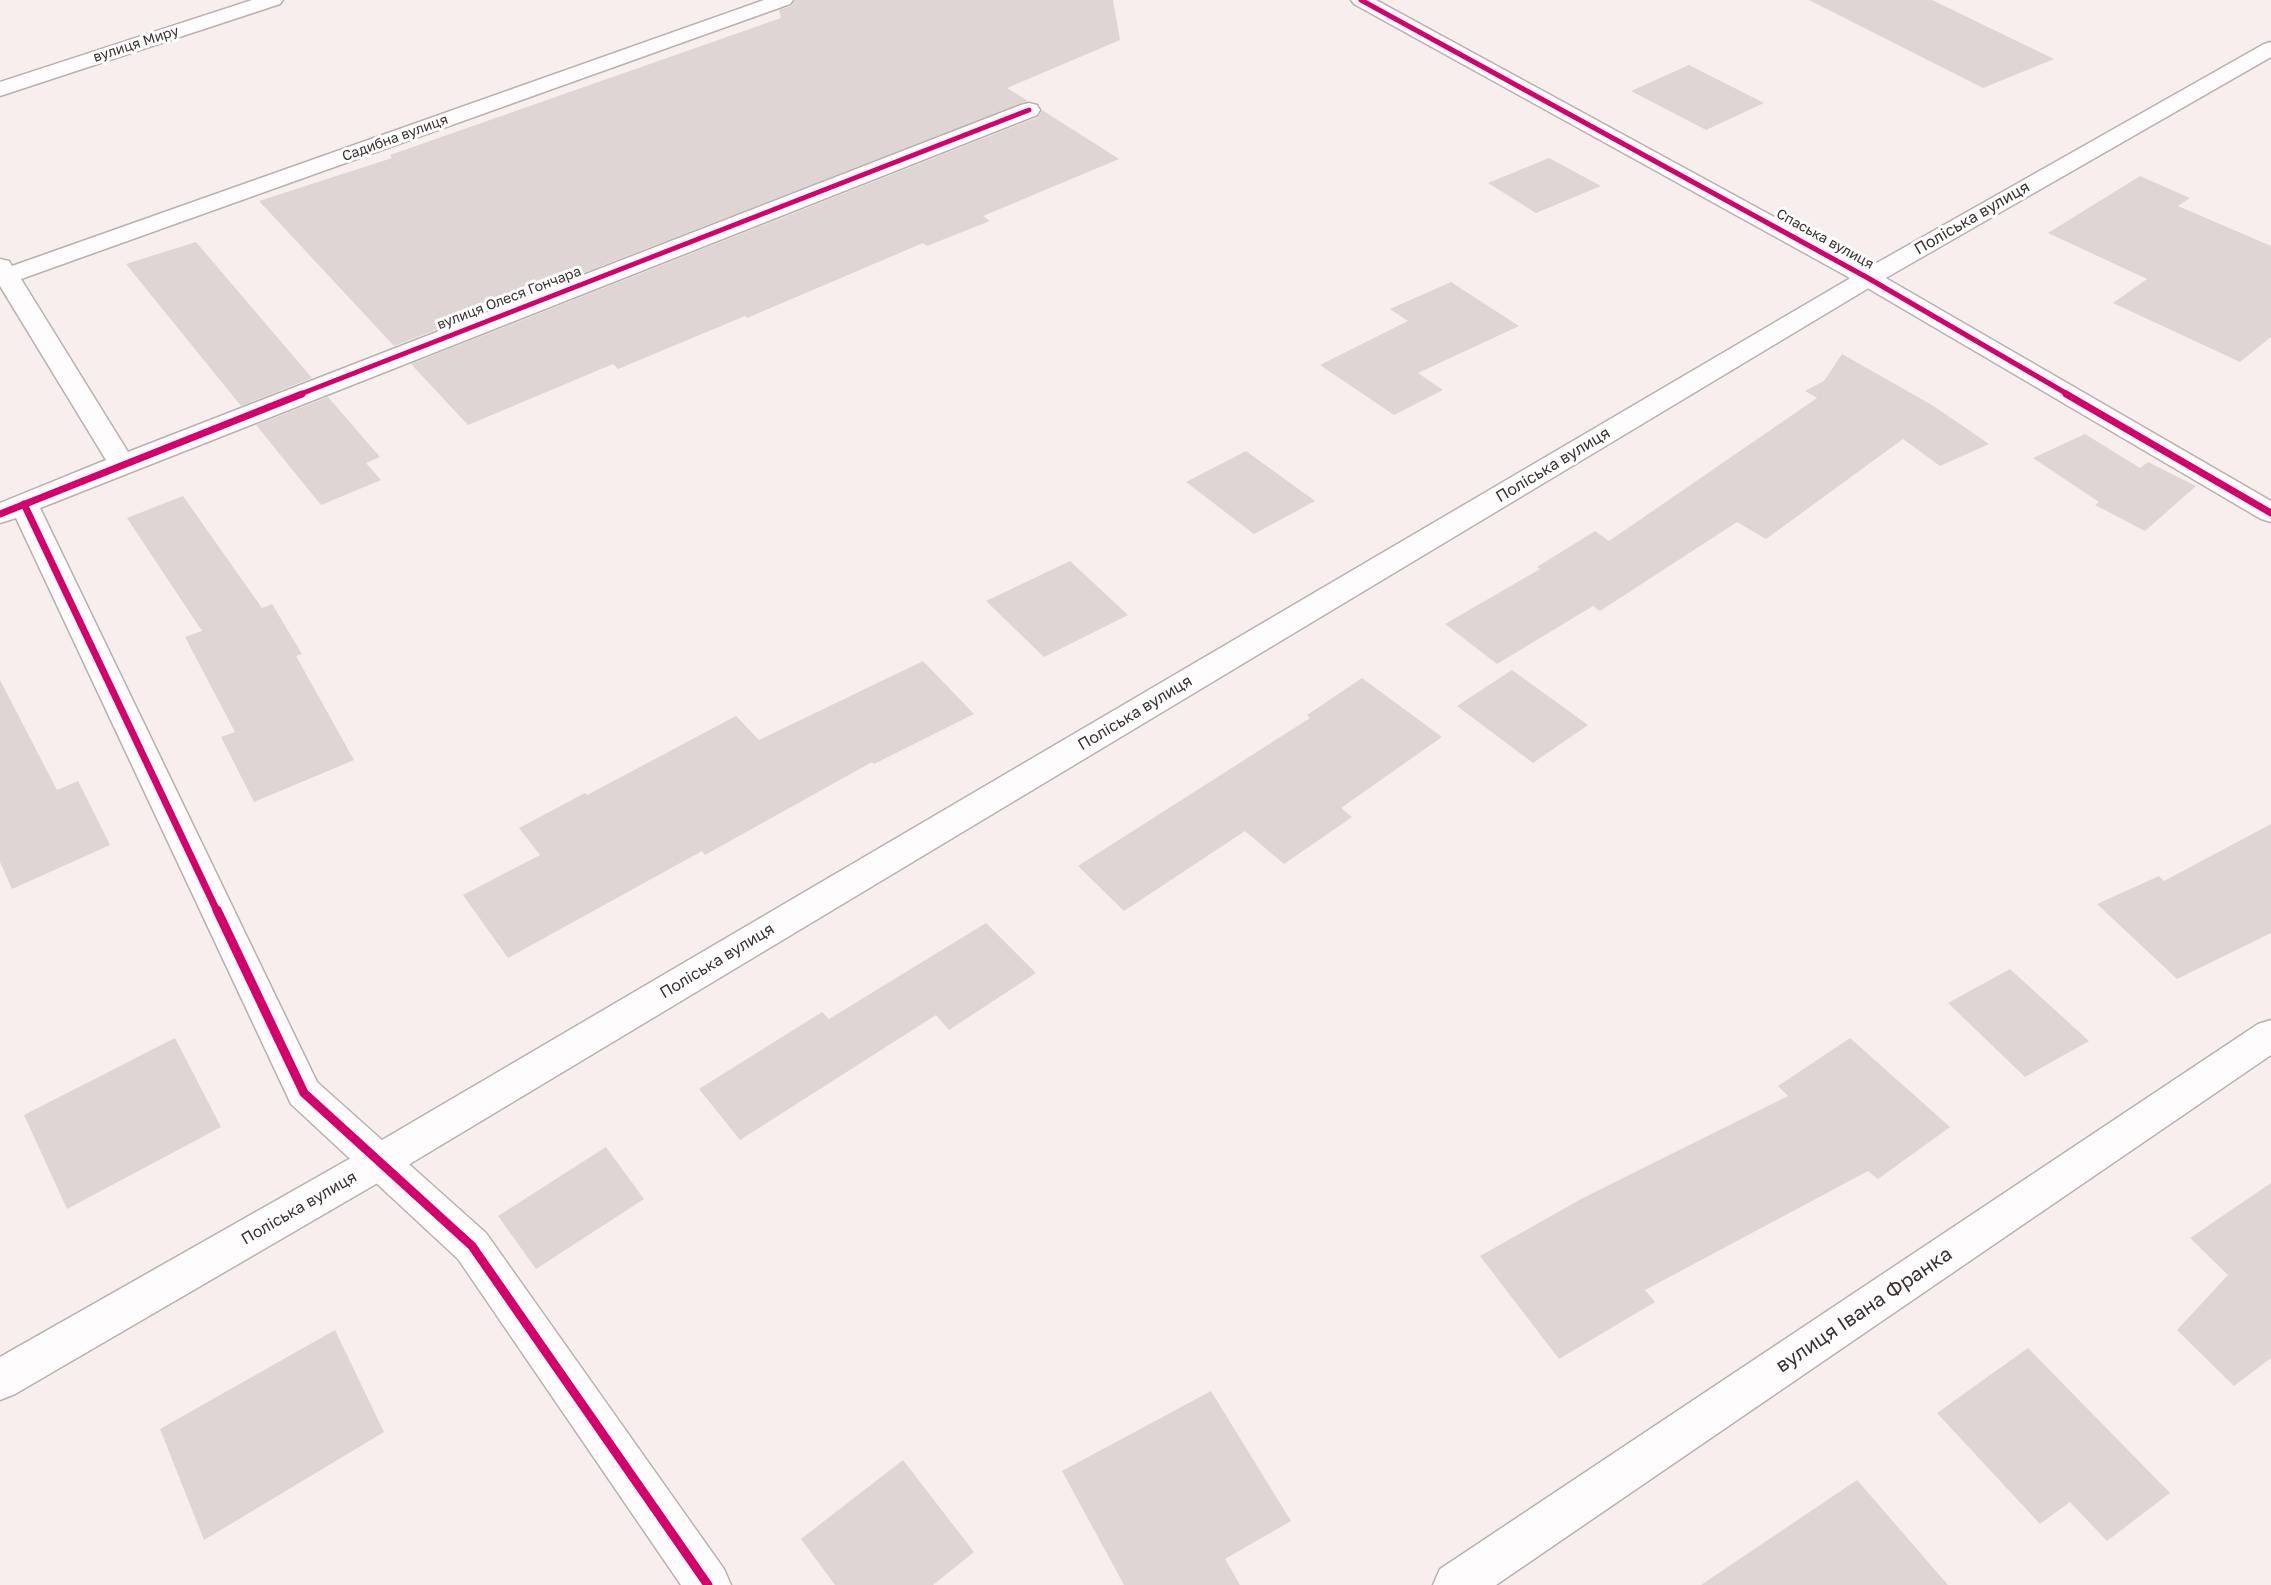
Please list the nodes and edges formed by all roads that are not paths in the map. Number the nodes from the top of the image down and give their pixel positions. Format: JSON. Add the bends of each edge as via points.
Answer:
{"nodes":[{"id":1,"x":273,"y":0,"type":"edge"},
{"id":2,"x":783,"y":0,"type":"edge"},
{"id":3,"x":1361,"y":0,"type":"edge"},
{"id":4,"x":2271,"y":48,"type":"edge"},
{"id":5,"x":0,"y":89,"type":"edge"},
{"id":6,"x":1029,"y":110,"type":"dead end"},
{"id":7,"x":3,"y":271,"type":"edge"},
{"id":8,"x":1868,"y":278,"type":"junction"},
{"id":9,"x":122,"y":464,"type":"junction"},
{"id":10,"x":12,"y":509,"type":"edge"},
{"id":11,"x":2271,"y":513,"type":"edge"},
{"id":12,"x":2271,"y":1035,"type":"edge"},
{"id":13,"x":379,"y":1162,"type":"junction"},
{"id":14,"x":0,"y":1380,"type":"edge"},
{"id":15,"x":708,"y":1585,"type":"edge"},
{"id":16,"x":1456,"y":1585,"type":"edge"}],
"edges":[{"from":1,"to":5,"type":"street","name":"вулиця Миру"},
{"from":2,"to":7,"type":"street","name":"Садибна вулиця"},
{"from":3,"to":8,"type":"street","name":"Спаська вулиця"},
{"from":4,"to":8,"type":"street","name":"Поліська вулиця"},
{"from":6,"to":9,"type":"street","name":"вулиця Олеся Гончара"},
{"from":7,"to":9,"type":"street"},
{"from":8,"to":11,"type":"street","name":"Спаська вулиця"},
{"from":8,"to":13,"type":"street","name":"Поліська вулиця"},
{"from":9,"to":10,"type":"street","name":"вулиця Олеся Гончара"},
{"from":10,"to":13,"type":"street","via":[[304,1093]]},
{"from":12,"to":16,"type":"street","name":"вулиця Івана Франка"},
{"from":13,"to":14,"type":"street","name":"Поліська вулиця"},
{"from":13,"to":15,"type":"street","via":[[472,1246]]}]}
